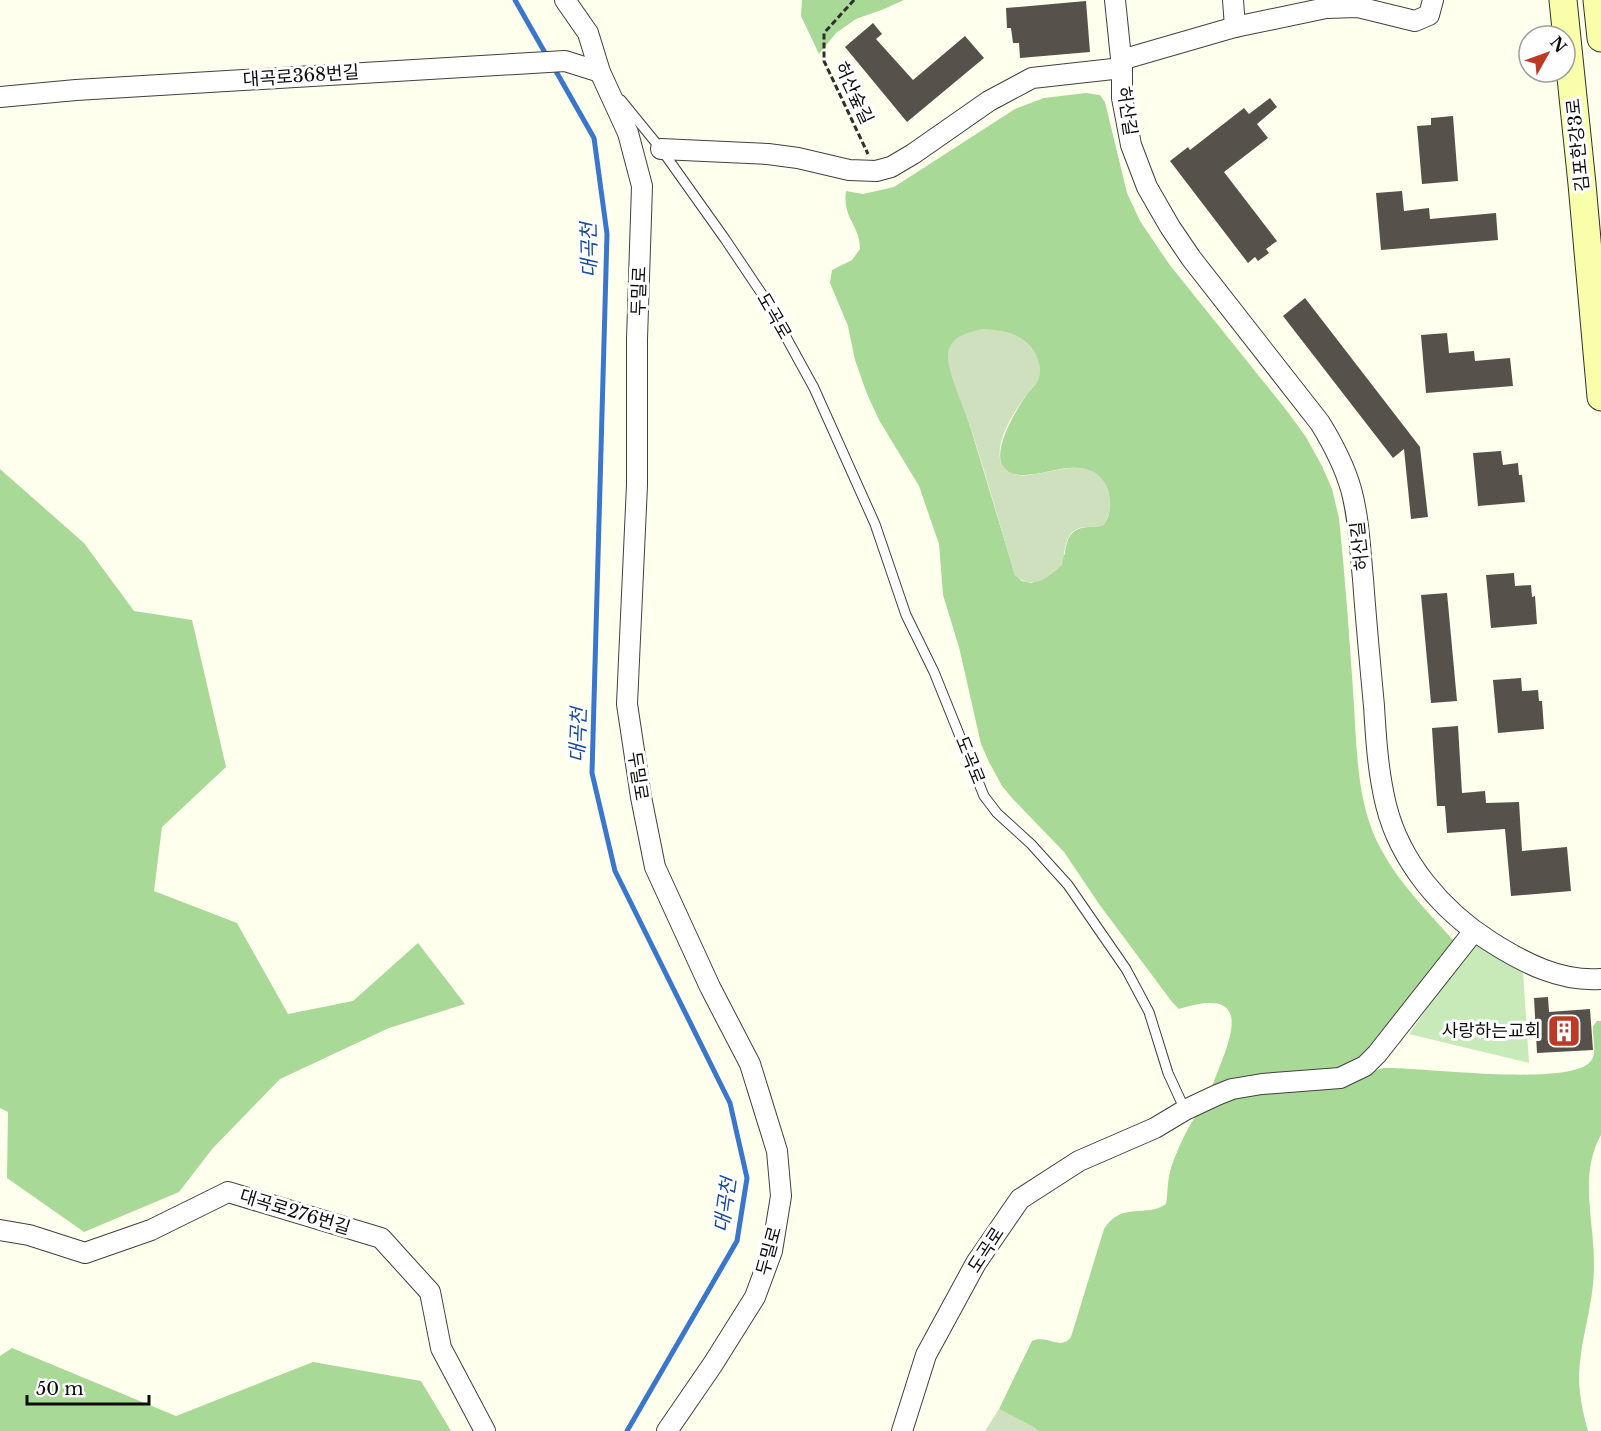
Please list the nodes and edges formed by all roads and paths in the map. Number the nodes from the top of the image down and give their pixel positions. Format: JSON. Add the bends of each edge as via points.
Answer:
{"nodes":[{"id":1,"x":565,"y":0,"type":"edge"},
{"id":2,"x":854,"y":0,"type":"edge"},
{"id":3,"x":1115,"y":0,"type":"edge"},
{"id":4,"x":1233,"y":0,"type":"edge"},
{"id":5,"x":1433,"y":0,"type":"edge"},
{"id":6,"x":1563,"y":0,"type":"edge"},
{"id":7,"x":1597,"y":0,"type":"edge"},
{"id":8,"x":1358,"y":4,"type":"edge"},
{"id":9,"x":1235,"y":27,"type":"junction"},
{"id":10,"x":1601,"y":38,"type":"edge"},
{"id":11,"x":1121,"y":64,"type":"junction"},
{"id":12,"x":600,"y":72,"type":"junction"},
{"id":13,"x":0,"y":97,"type":"edge"},
{"id":14,"x":661,"y":149,"type":"junction"},
{"id":15,"x":876,"y":171,"type":"junction"},
{"id":16,"x":1601,"y":397,"type":"edge"},
{"id":17,"x":1474,"y":931,"type":"junction"},
{"id":18,"x":1601,"y":979,"type":"edge"},
{"id":19,"x":1185,"y":1110,"type":"junction"},
{"id":20,"x":0,"y":1230,"type":"edge"},
{"id":21,"x":485,"y":1431,"type":"edge"},
{"id":22,"x":667,"y":1431,"type":"edge"},
{"id":23,"x":902,"y":1431,"type":"edge"}],
"edges":[{"from":1,"to":12,"type":"street","name":"도곡로","via":[[588,33]]},
{"from":2,"to":15,"type":"path","name":"허산숲길","via":[[824,33],[824,61]]},
{"from":3,"to":11,"type":"street","name":"허산길"},
{"from":4,"to":9,"type":"street"},
{"from":5,"to":8,"type":"street","via":[[1429,15],[1415,21]]},
{"from":6,"to":16,"type":"street","name":"김포한강3로"},
{"from":7,"to":10,"type":"street"},
{"from":8,"to":9,"type":"street"},
{"from":9,"to":11,"type":"street"},
{"from":11,"to":15,"type":"street","via":[[1032,78],[989,101],[914,154]]},
{"from":11,"to":17,"type":"street","name":"허산길","via":[[1122,98],[1131,145],[1156,204],[1191,258],[1320,423],[1343,466],[1359,535],[1379,768],[1386,807],[1401,845],[1426,885]]},
{"from":12,"to":13,"type":"street","name":"대곡로368번길","via":[[562,61]]},
{"from":12,"to":14,"type":"lane","name":"도곡로"},
{"from":12,"to":22,"type":"street","name":"두밀로","via":[[628,133],[642,186],[637,485],[627,704],[641,796],[655,867],[750,1064],[777,1151],[781,1196],[772,1251],[754,1298]]},
{"from":14,"to":15,"type":"street","via":[[768,154],[849,170]]},
{"from":14,"to":19,"type":"lane","name":"도곡로","via":[[764,297],[814,388],[875,524],[906,615],[934,672],[984,796],[1068,885],[1139,989]]},
{"from":17,"to":18,"type":"street","name":"허산길","via":[[1527,963],[1567,977]]},
{"from":17,"to":19,"type":"street","via":[[1365,1066],[1340,1078],[1232,1089]]},
{"from":19,"to":23,"type":"street","name":"도곡로","via":[[1155,1128],[1079,1161],[1020,1199],[976,1263],[926,1355]]},
{"from":20,"to":21,"type":"street","name":"대곡로276번길","via":[[85,1253],[151,1230],[228,1192],[381,1238],[430,1292],[441,1348]]}]}
